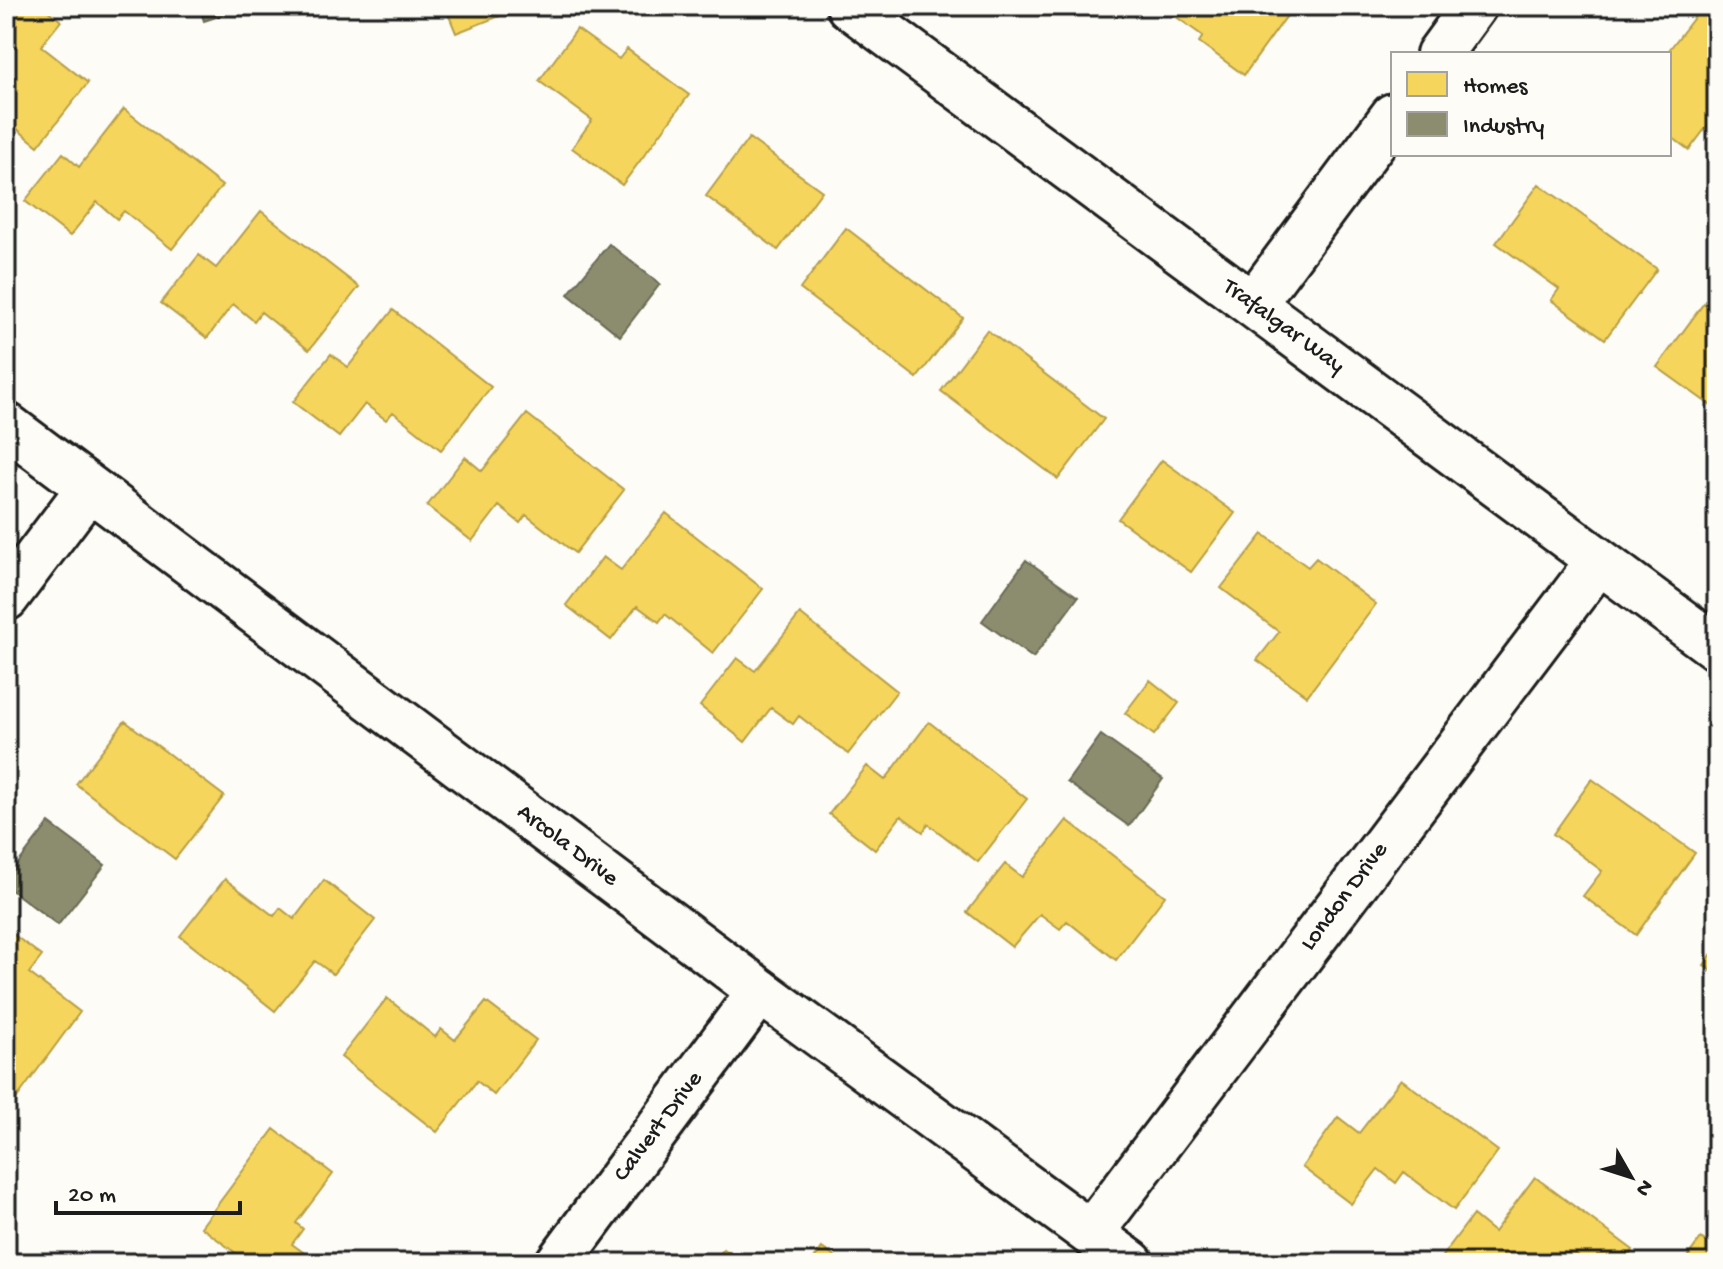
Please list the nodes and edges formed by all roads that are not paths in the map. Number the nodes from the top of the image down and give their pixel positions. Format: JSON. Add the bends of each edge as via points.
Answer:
{"nodes":[{"id":1,"x":849,"y":6,"type":"edge"},
{"id":2,"x":1474,"y":6,"type":"edge"},
{"id":3,"x":1440,"y":52,"type":"edge"},
{"id":4,"x":1391,"y":119,"type":"edge"},
{"id":5,"x":1253,"y":304,"type":"junction"},
{"id":6,"x":6,"y":425,"type":"edge"},
{"id":7,"x":89,"y":488,"type":"junction"},
{"id":8,"x":1599,"y":561,"type":"junction"},
{"id":9,"x":6,"y":598,"type":"edge"},
{"id":10,"x":1717,"y":648,"type":"edge"},
{"id":11,"x":760,"y":991,"type":"junction"},
{"id":12,"x":1091,"y":1233,"type":"junction"},
{"id":13,"x":558,"y":1263,"type":"edge"},
{"id":14,"x":1131,"y":1263,"type":"edge"}],
"edges":[{"from":1,"to":5,"type":"street","name":"Trafalgar Way"},
{"from":2,"to":3,"type":"street"},
{"from":4,"to":5,"type":"street"},
{"from":5,"to":8,"type":"street","name":"Trafalgar Way"},
{"from":6,"to":7,"type":"street","name":"Arcola Drive"},
{"from":7,"to":9,"type":"street"},
{"from":7,"to":11,"type":"street","name":"Arcola Drive"},
{"from":8,"to":10,"type":"street","name":"Trafalgar Way"},
{"from":8,"to":12,"type":"street","name":"London Drive"},
{"from":11,"to":12,"type":"street","name":"Arcola Drive"},
{"from":11,"to":13,"type":"street","name":"Calvert Drive"},
{"from":12,"to":14,"type":"street","name":"Arcola Drive"}]}
